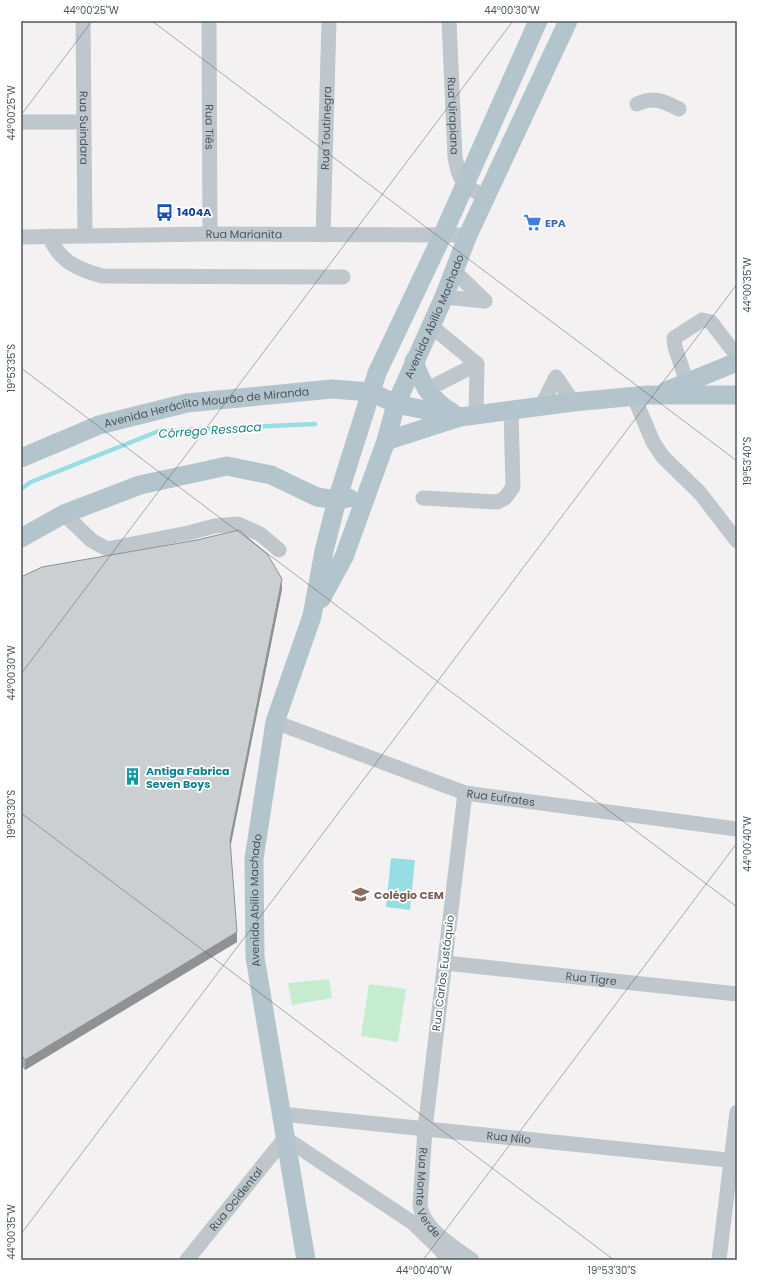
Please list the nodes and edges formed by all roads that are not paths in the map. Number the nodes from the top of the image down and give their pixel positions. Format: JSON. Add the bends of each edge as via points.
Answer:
{"nodes":[{"id":1,"x":83,"y":21,"type":"edge"},
{"id":2,"x":209,"y":21,"type":"edge"},
{"id":3,"x":329,"y":21,"type":"edge"},
{"id":4,"x":449,"y":21,"type":"edge"},
{"id":5,"x":538,"y":21,"type":"edge"},
{"id":6,"x":568,"y":21,"type":"edge"},
{"id":7,"x":637,"y":104,"type":"dead end"},
{"id":8,"x":679,"y":109,"type":"dead end"},
{"id":9,"x":21,"y":122,"type":"edge"},
{"id":10,"x":84,"y":122,"type":"junction"},
{"id":11,"x":465,"y":185,"type":"junction"},
{"id":12,"x":485,"y":197,"type":"junction"},
{"id":13,"x":210,"y":234,"type":"junction"},
{"id":14,"x":443,"y":234,"type":"junction"},
{"id":15,"x":323,"y":235,"type":"junction"},
{"id":16,"x":468,"y":235,"type":"junction"},
{"id":17,"x":49,"y":236,"type":"junction"},
{"id":18,"x":85,"y":236,"type":"junction"},
{"id":19,"x":21,"y":237,"type":"edge"},
{"id":20,"x":454,"y":271,"type":"junction"},
{"id":21,"x":343,"y":277,"type":"dead end"},
{"id":22,"x":444,"y":297,"type":"junction"},
{"id":23,"x":430,"y":324,"type":"junction"},
{"id":24,"x":737,"y":356,"type":"edge"},
{"id":25,"x":414,"y":361,"type":"junction"},
{"id":26,"x":737,"y":362,"type":"edge"},
{"id":27,"x":477,"y":364,"type":"junction"},
{"id":28,"x":377,"y":373,"type":"junction"},
{"id":29,"x":687,"y":383,"type":"junction"},
{"id":30,"x":332,"y":389,"type":"junction"},
{"id":31,"x":426,"y":390,"type":"junction"},
{"id":32,"x":371,"y":392,"type":"junction"},
{"id":33,"x":654,"y":395,"type":"junction"},
{"id":34,"x":737,"y":395,"type":"edge"},
{"id":35,"x":634,"y":397,"type":"junction"},
{"id":36,"x":574,"y":402,"type":"junction"},
{"id":37,"x":396,"y":404,"type":"junction"},
{"id":38,"x":541,"y":407,"type":"junction"},
{"id":39,"x":512,"y":411,"type":"junction"},
{"id":40,"x":468,"y":416,"type":"junction"},
{"id":41,"x":386,"y":441,"type":"junction"},
{"id":42,"x":21,"y":458,"type":"edge"},
{"id":43,"x":370,"y":485,"type":"junction"},
{"id":44,"x":423,"y":498,"type":"dead end"},
{"id":45,"x":337,"y":500,"type":"junction"},
{"id":46,"x":64,"y":514,"type":"junction"},
{"id":47,"x":21,"y":538,"type":"edge"},
{"id":48,"x":737,"y":541,"type":"edge"},
{"id":49,"x":279,"y":550,"type":"dead end"},
{"id":50,"x":312,"y":616,"type":"junction"},
{"id":51,"x":275,"y":722,"type":"junction"},
{"id":52,"x":465,"y":793,"type":"junction"},
{"id":53,"x":737,"y":829,"type":"edge"},
{"id":54,"x":444,"y":963,"type":"junction"},
{"id":55,"x":737,"y":994,"type":"edge"},
{"id":56,"x":737,"y":1112,"type":"edge"},
{"id":57,"x":281,"y":1114,"type":"junction"},
{"id":58,"x":425,"y":1129,"type":"junction"},
{"id":59,"x":285,"y":1138,"type":"junction"},
{"id":60,"x":734,"y":1161,"type":"edge"},
{"id":61,"x":187,"y":1260,"type":"edge"},
{"id":62,"x":306,"y":1260,"type":"edge"},
{"id":63,"x":448,"y":1260,"type":"edge"},
{"id":64,"x":472,"y":1260,"type":"edge"},
{"id":65,"x":719,"y":1260,"type":"edge"}],
"edges":[{"from":1,"to":10,"type":"street","name":"Rua Suindara"},
{"from":2,"to":13,"type":"street","name":"Rua Tiês"},
{"from":3,"to":15,"type":"street","name":"Rua Toutinegra"},
{"from":4,"to":11,"type":"street","name":"Rua Uirapiana","via":[[455,157],[458,175]]},
{"from":5,"to":11,"type":"main road","name":"Avenida Abílio Machado"},
{"from":6,"to":12,"type":"main road","name":"Avenida Abílio Machado"},
{"from":7,"to":8,"type":"street","via":[[647,99],[662,101]]},
{"from":9,"to":10,"type":"street"},
{"from":10,"to":18,"type":"street","name":"Rua Suindara"},
{"from":11,"to":12,"type":"street"},
{"from":11,"to":14,"type":"main road","name":"Avenida Abílio Machado"},
{"from":12,"to":16,"type":"main road","name":"Avenida Abílio Machado"},
{"from":13,"to":15,"type":"street","name":"Rua Marianita"},
{"from":13,"to":18,"type":"street","name":"Rua Marianita"},
{"from":14,"to":15,"type":"street","name":"Rua Marianita"},
{"from":14,"to":16,"type":"street","name":"Rua Marianita"},
{"from":14,"to":28,"type":"main road","name":"Avenida Abílio Machado"},
{"from":16,"to":20,"type":"main road","name":"Avenida Abílio Machado"},
{"from":17,"to":18,"type":"street","name":"Rua Marianita"},
{"from":17,"to":19,"type":"street","name":"Rua Marianita"},
{"from":17,"to":21,"type":"street","via":[[54,249],[70,264],[102,276]]},
{"from":20,"to":22,"type":"main road","name":"Avenida Abílio Machado"},
{"from":20,"to":22,"type":"street","via":[[485,301]]},
{"from":22,"to":23,"type":"main road","name":"Avenida Abílio Machado"},
{"from":23,"to":25,"type":"main road","name":"Avenida Abílio Machado"},
{"from":23,"to":27,"type":"street"},
{"from":24,"to":29,"type":"street","via":[[711,322],[702,320],[674,338]]},
{"from":25,"to":31,"type":"main road"},
{"from":25,"to":37,"type":"main road","name":"Avenida Abílio Machado"},
{"from":26,"to":29,"type":"main road"},
{"from":27,"to":31,"type":"street"},
{"from":27,"to":40,"type":"street"},
{"from":28,"to":30,"type":"main road"},
{"from":28,"to":32,"type":"main road","name":"Avenida Abílio Machado"},
{"from":29,"to":33,"type":"main road"},
{"from":30,"to":32,"type":"main road","name":"Avenida Heráclito Mourão de Miranda"},
{"from":30,"to":42,"type":"main road","name":"Avenida Heráclito Mourão de Miranda","via":[[188,403],[99,425]]},
{"from":31,"to":40,"type":"main road","via":[[439,404]]},
{"from":32,"to":37,"type":"main road","name":"Avenida Heráclito Mourão de Miranda"},
{"from":32,"to":45,"type":"main road","name":"Avenida Abílio Machado"},
{"from":33,"to":34,"type":"main road"},
{"from":33,"to":35,"type":"main road"},
{"from":35,"to":36,"type":"main road"},
{"from":35,"to":48,"type":"street","via":[[653,442],[663,458],[700,493]]},
{"from":36,"to":38,"type":"main road"},
{"from":36,"to":38,"type":"street","via":[[556,377]]},
{"from":37,"to":40,"type":"main road","name":"Avenida Heráclito Mourão de Miranda"},
{"from":37,"to":41,"type":"main road","name":"Avenida Abílio Machado"},
{"from":38,"to":39,"type":"main road"},
{"from":39,"to":40,"type":"main road"},
{"from":39,"to":44,"type":"street","via":[[513,487],[506,498],[497,502]]},
{"from":40,"to":41,"type":"main road"},
{"from":41,"to":43,"type":"main road","name":"Avenida Abílio Machado"},
{"from":43,"to":45,"type":"main road","via":[[360,496]]},
{"from":43,"to":50,"type":"main road","name":"Avenida Abílio Machado","via":[[344,557]]},
{"from":45,"to":46,"type":"main road","via":[[317,497],[271,475],[227,466],[140,485]]},
{"from":45,"to":50,"type":"main road","name":"Avenida Abílio Machado"},
{"from":46,"to":47,"type":"main road"},
{"from":46,"to":49,"type":"street","via":[[91,540],[107,549],[215,526],[238,524],[260,534]]},
{"from":50,"to":51,"type":"main road","name":"Avenida Abílio Machado"},
{"from":51,"to":52,"type":"street","name":"Rua Eufrates"},
{"from":51,"to":57,"type":"main road","name":"Avenida Abílio Machado","via":[[254,859],[254,957]]},
{"from":52,"to":53,"type":"street","name":"Rua Eufrates"},
{"from":52,"to":54,"type":"street","name":"Rua Carlos Eustáquio"},
{"from":54,"to":55,"type":"street","name":"Rua Tigre"},
{"from":54,"to":58,"type":"street","name":"Rua Carlos Eustáquio"},
{"from":56,"to":60,"type":"street"},
{"from":57,"to":58,"type":"street","name":"Rua Nilo"},
{"from":57,"to":59,"type":"main road","name":"Avenida Abílio Machado"},
{"from":58,"to":60,"type":"street","name":"Rua Nilo"},
{"from":58,"to":64,"type":"street","name":"Rua Monte Verde","via":[[420,1206],[422,1215],[434,1231]]},
{"from":59,"to":61,"type":"street","name":"Rua Ocidental"},
{"from":59,"to":62,"type":"main road","name":"Avenida Abílio Machado"},
{"from":59,"to":63,"type":"street","via":[[403,1216],[422,1231]]},
{"from":60,"to":65,"type":"street"}]}
